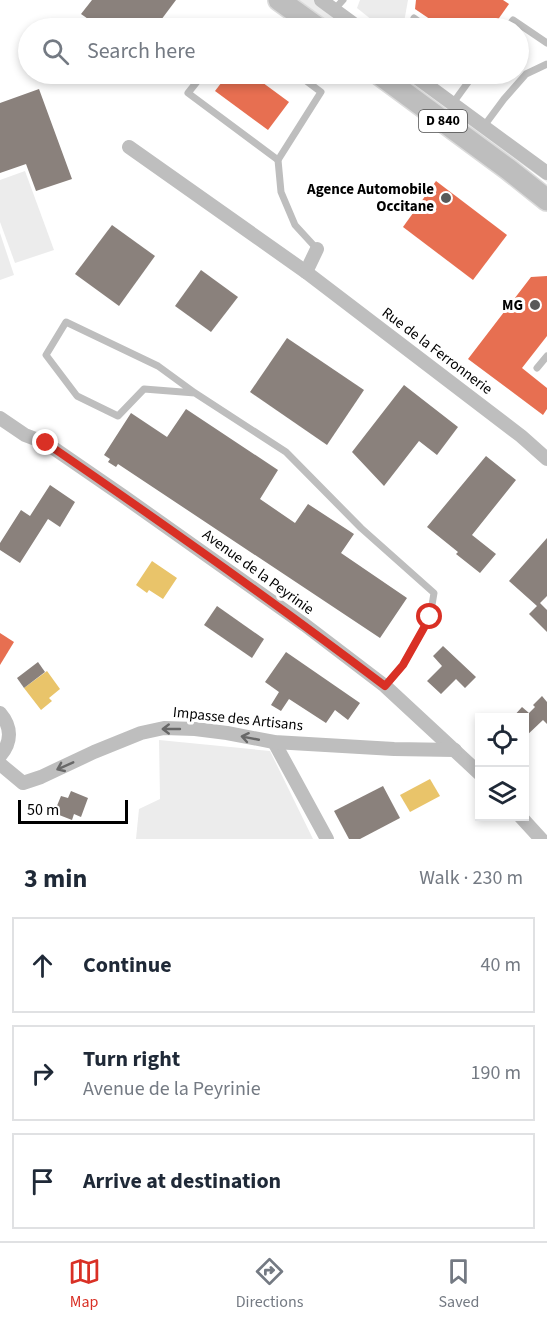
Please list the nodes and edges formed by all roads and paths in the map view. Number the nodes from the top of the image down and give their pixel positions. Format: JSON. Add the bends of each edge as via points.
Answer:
{"nodes":[{"id":1,"x":279,"y":0,"type":"edge"},
{"id":2,"x":321,"y":0,"type":"edge"},
{"id":3,"x":338,"y":5,"type":"edge"},
{"id":4,"x":304,"y":18,"type":"edge"},
{"id":5,"x":350,"y":18,"type":"edge"},
{"id":6,"x":529,"y":31,"type":"edge"},
{"id":7,"x":547,"y":44,"type":"edge"},
{"id":8,"x":547,"y":64,"type":"edge"},
{"id":9,"x":529,"y":73,"type":"edge"},
{"id":10,"x":195,"y":84,"type":"edge"},
{"id":11,"x":310,"y":84,"type":"edge"},
{"id":12,"x":393,"y":84,"type":"edge"},
{"id":13,"x":426,"y":84,"type":"edge"},
{"id":14,"x":467,"y":84,"type":"edge"},
{"id":15,"x":517,"y":84,"type":"edge"},
{"id":16,"x":453,"y":103,"type":"junction"},
{"id":17,"x":484,"y":126,"type":"junction"},
{"id":18,"x":129,"y":147,"type":"dead end"},
{"id":19,"x":278,"y":160,"type":"junction"},
{"id":20,"x":508,"y":169,"type":"junction"},
{"id":21,"x":547,"y":173,"type":"edge"},
{"id":22,"x":547,"y":192,"type":"edge"},
{"id":23,"x":547,"y":200,"type":"edge"},
{"id":24,"x":317,"y":249,"type":"joint"},
{"id":25,"x":306,"y":272,"type":"junction"},
{"id":26,"x":547,"y":356,"type":"edge"},
{"id":27,"x":537,"y":368,"type":"dead end"},
{"id":28,"x":195,"y":393,"type":"junction"},
{"id":29,"x":0,"y":418,"type":"edge"},
{"id":30,"x":547,"y":459,"type":"edge"},
{"id":31,"x":385,"y":686,"type":"junction"},
{"id":32,"x":0,"y":713,"type":"edge"},
{"id":33,"x":274,"y":742,"type":"junction"},
{"id":34,"x":455,"y":750,"type":"junction"},
{"id":35,"x":0,"y":756,"type":"edge"},
{"id":36,"x":0,"y":764,"type":"edge"},
{"id":37,"x":475,"y":769,"type":"edge"},
{"id":38,"x":525,"y":821,"type":"edge"},
{"id":39,"x":327,"y":839,"type":"edge"},
{"id":40,"x":541,"y":839,"type":"edge"}],
"edges":[{"from":1,"to":4,"type":"main road"},
{"from":2,"to":3,"type":"street"},
{"from":3,"to":5,"type":"street"},
{"from":6,"to":7,"type":"lane"},
{"from":8,"to":9,"type":"lane"},
{"from":10,"to":19,"type":"lane","via":[[188,93]]},
{"from":11,"to":19,"type":"lane","via":[[321,92]]},
{"from":12,"to":20,"type":"main road","number":"D 840"},
{"from":13,"to":16,"type":"street"},
{"from":14,"to":16,"type":"lane"},
{"from":15,"to":17,"type":"lane"},
{"from":16,"to":17,"type":"street"},
{"from":17,"to":21,"type":"street"},
{"from":18,"to":25,"type":"street","name":"Rue de la Ferronnerie"},
{"from":19,"to":24,"type":"lane","via":[[281,192],[295,225]]},
{"from":20,"to":22,"type":"main road","number":"D 840"},
{"from":20,"to":23,"type":"main road","number":"D 840"},
{"from":24,"to":25,"type":"street"},
{"from":25,"to":30,"type":"street","name":"Rue de la Ferronnerie"},
{"from":26,"to":27,"type":"lane"},
{"from":28,"to":28,"type":"lane","via":[[158,366],[66,322],[46,354],[77,396],[118,416],[144,389]]},
{"from":28,"to":31,"type":"lane","via":[[286,452],[361,528],[434,593],[430,617],[403,665]]},
{"from":29,"to":31,"type":"street","name":"Avenue de la Peyrinie","via":[[46,443],[123,496]]},
{"from":31,"to":34,"type":"street","name":"Avenue de la Peyrinie"},
{"from":32,"to":35,"type":"street","via":[[9,732]]},
{"from":33,"to":34,"type":"street","name":"Impasse des Artisans"},
{"from":33,"to":36,"type":"street","name":"Impasse des Artisans","one_way":true,"via":[[164,728],[141,733],[23,783]]},
{"from":33,"to":39,"type":"street"},
{"from":34,"to":37,"type":"street","name":"Avenue de la Peyrinie"},
{"from":38,"to":40,"type":"street"}]}
